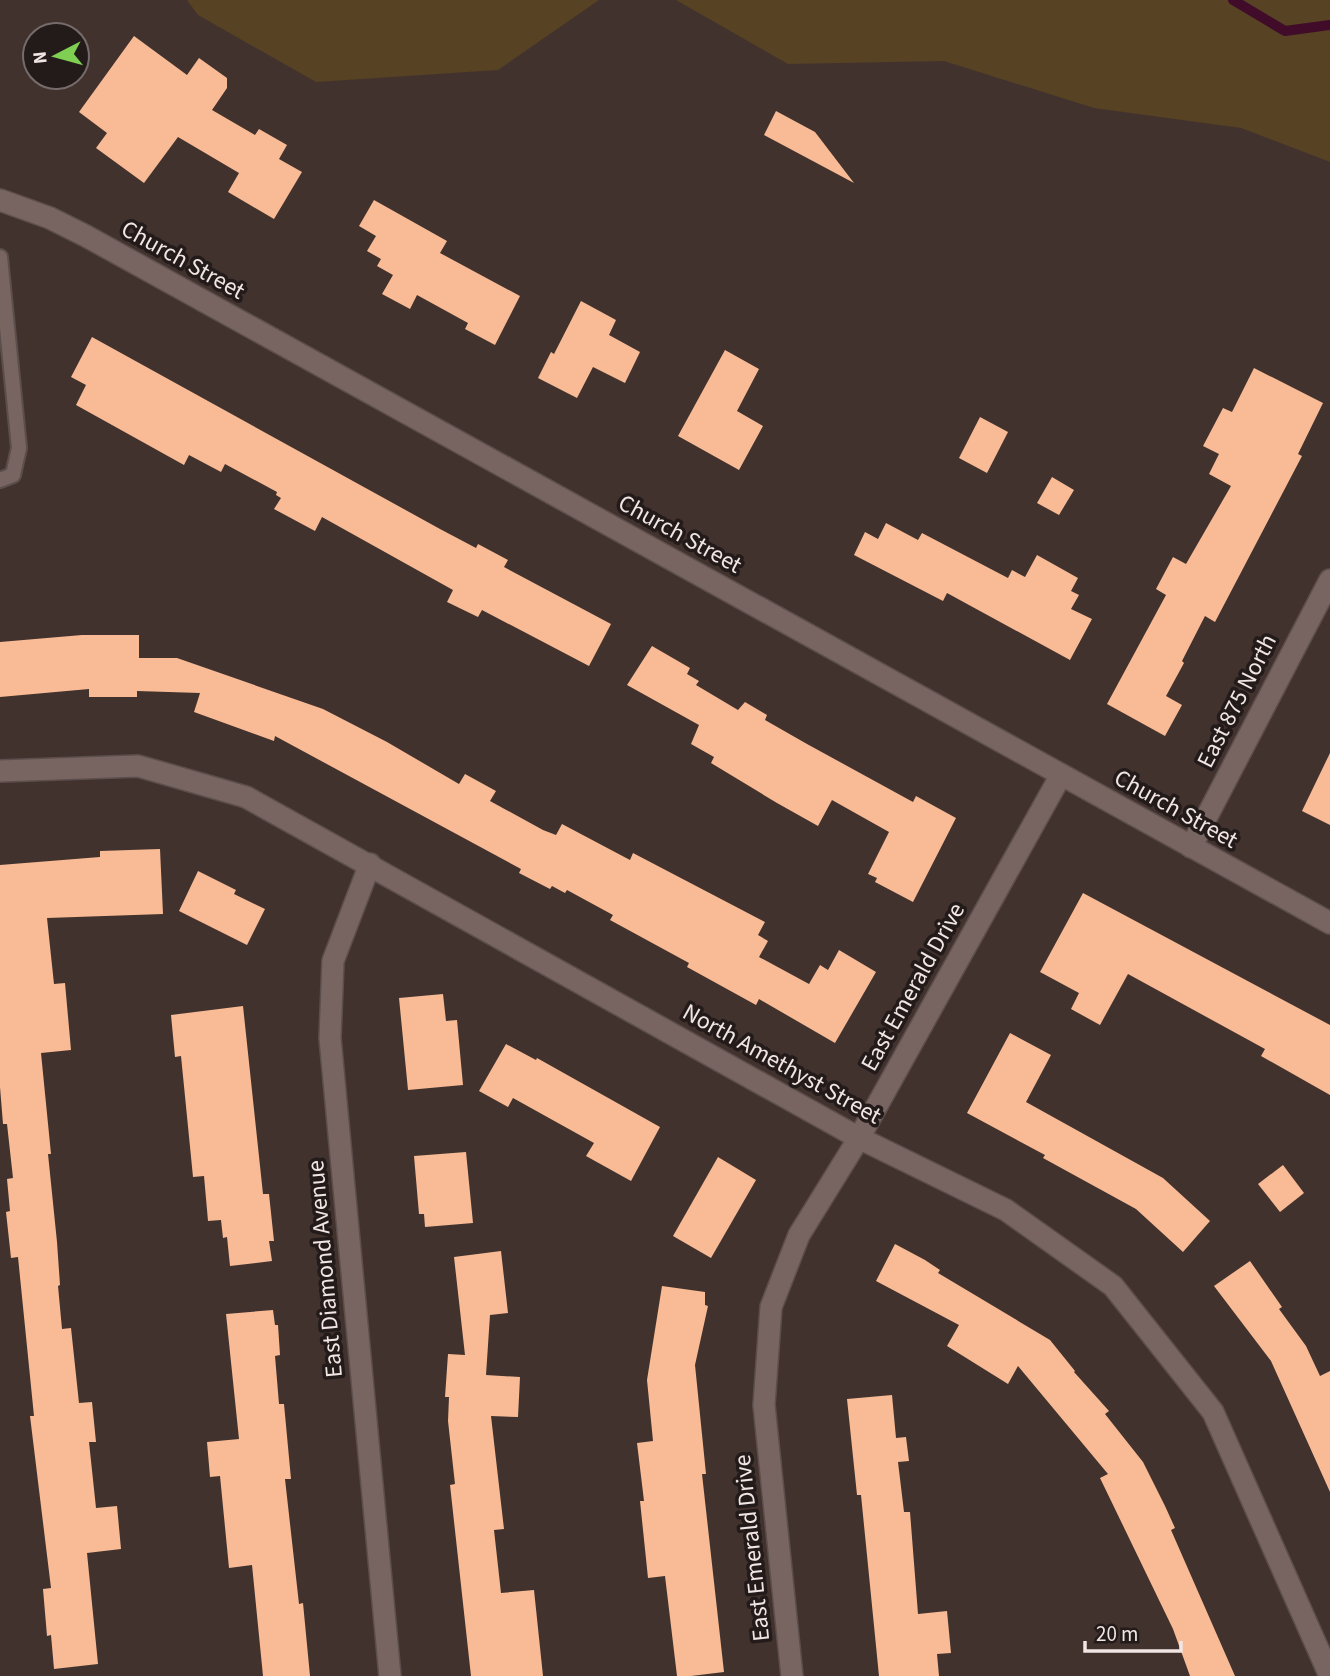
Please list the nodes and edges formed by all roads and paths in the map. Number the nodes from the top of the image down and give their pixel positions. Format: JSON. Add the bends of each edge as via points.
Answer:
{"nodes":[{"id":1,"x":0,"y":200,"type":"edge"},
{"id":2,"x":0,"y":257,"type":"edge"},
{"id":3,"x":0,"y":480,"type":"edge"},
{"id":4,"x":1330,"y":580,"type":"edge"},
{"id":5,"x":0,"y":771,"type":"edge"},
{"id":6,"x":1060,"y":775,"type":"junction"},
{"id":7,"x":1191,"y":847,"type":"junction"},
{"id":8,"x":370,"y":864,"type":"junction"},
{"id":9,"x":1330,"y":923,"type":"edge"},
{"id":10,"x":859,"y":1138,"type":"junction"},
{"id":11,"x":390,"y":1676,"type":"edge"},
{"id":12,"x":792,"y":1676,"type":"edge"},
{"id":13,"x":1330,"y":1676,"type":"edge"}],
"edges":[{"from":1,"to":6,"type":"street","name":"Church Street","via":[[86,236]]},
{"from":2,"to":3,"type":"lane","via":[[19,448],[13,475]]},
{"from":4,"to":7,"type":"street","name":"East 875 North"},
{"from":5,"to":8,"type":"street","name":"North Amethyst Street","via":[[138,766],[246,797]]},
{"from":6,"to":7,"type":"street","name":"Church Street"},
{"from":6,"to":10,"type":"street","name":"East Emerald Drive"},
{"from":7,"to":9,"type":"street","name":"Church Street"},
{"from":8,"to":10,"type":"street","name":"North Amethyst Street"},
{"from":8,"to":11,"type":"street","name":"East Diamond Avenue","via":[[333,961],[330,1038]]},
{"from":10,"to":12,"type":"street","name":"East Emerald Drive","via":[[799,1235],[771,1307],[764,1405]]},
{"from":10,"to":13,"type":"street","name":"North Amethyst Street","via":[[1006,1210],[1113,1286],[1213,1412]]}]}
